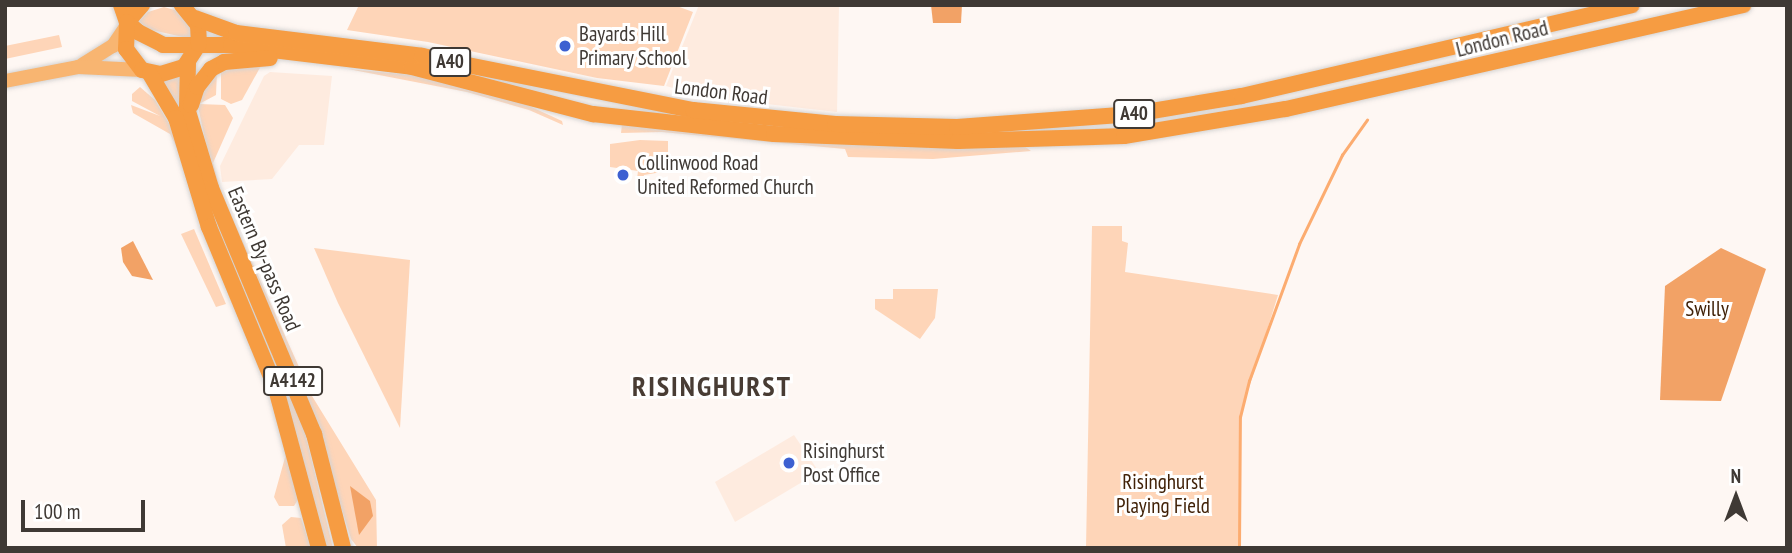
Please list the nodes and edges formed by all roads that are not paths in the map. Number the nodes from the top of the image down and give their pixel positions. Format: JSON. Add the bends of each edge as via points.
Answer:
{"nodes":[{"id":1,"x":121,"y":5,"type":"edge"},
{"id":2,"x":142,"y":5,"type":"edge"},
{"id":3,"x":182,"y":5,"type":"edge"},
{"id":4,"x":1632,"y":5,"type":"edge"},
{"id":5,"x":1743,"y":5,"type":"edge"},
{"id":6,"x":195,"y":18,"type":"junction"},
{"id":7,"x":127,"y":24,"type":"junction"},
{"id":8,"x":199,"y":44,"type":"junction"},
{"id":9,"x":260,"y":54,"type":"junction"},
{"id":10,"x":190,"y":62,"type":"junction"},
{"id":11,"x":78,"y":67,"type":"junction"},
{"id":12,"x":146,"y":72,"type":"junction"},
{"id":13,"x":5,"y":81,"type":"edge"},
{"id":14,"x":190,"y":118,"type":"junction"},
{"id":15,"x":958,"y":134,"type":"junction"},
{"id":16,"x":319,"y":548,"type":"edge"},
{"id":17,"x":343,"y":548,"type":"edge"}],
"edges":[{"from":1,"to":7,"type":"highway","name":"Eastern By-pass Road"},
{"from":2,"to":7,"type":"highway"},
{"from":3,"to":6,"type":"highway"},
{"from":4,"to":15,"type":"highway","name":"London Road","number":"A40","via":[[1147,112]]},
{"from":5,"to":15,"type":"highway","name":"London Road","number":"A40","via":[[1434,78],[1124,136]]},
{"from":6,"to":8,"type":"highway"},
{"from":6,"to":15,"type":"highway","name":"London Road","number":"A40","via":[[236,33],[411,54],[693,110]]},
{"from":7,"to":8,"type":"highway","via":[[154,42]]},
{"from":7,"to":11,"type":"main road","via":[[107,50]]},
{"from":7,"to":12,"type":"highway","name":"Eastern By-pass Road","via":[[126,49]]},
{"from":8,"to":9,"type":"highway"},
{"from":8,"to":10,"type":"highway"},
{"from":9,"to":10,"type":"highway"},
{"from":9,"to":14,"type":"highway","via":[[211,69],[197,87]]},
{"from":9,"to":15,"type":"highway","name":"London Road","number":"A40","via":[[412,67],[593,114],[774,134]]},
{"from":10,"to":12,"type":"highway","via":[[171,73]]},
{"from":10,"to":14,"type":"highway","name":"Eastern By-pass Road","number":"A4142"},
{"from":11,"to":12,"type":"main road"},
{"from":11,"to":13,"type":"main road"},
{"from":12,"to":16,"type":"highway","name":"Eastern By-pass Road","number":"A4142","via":[[176,118],[209,227],[276,388]]},
{"from":14,"to":17,"type":"highway","name":"Eastern By-pass Road","number":"A4142","via":[[232,243],[314,434]]}]}
